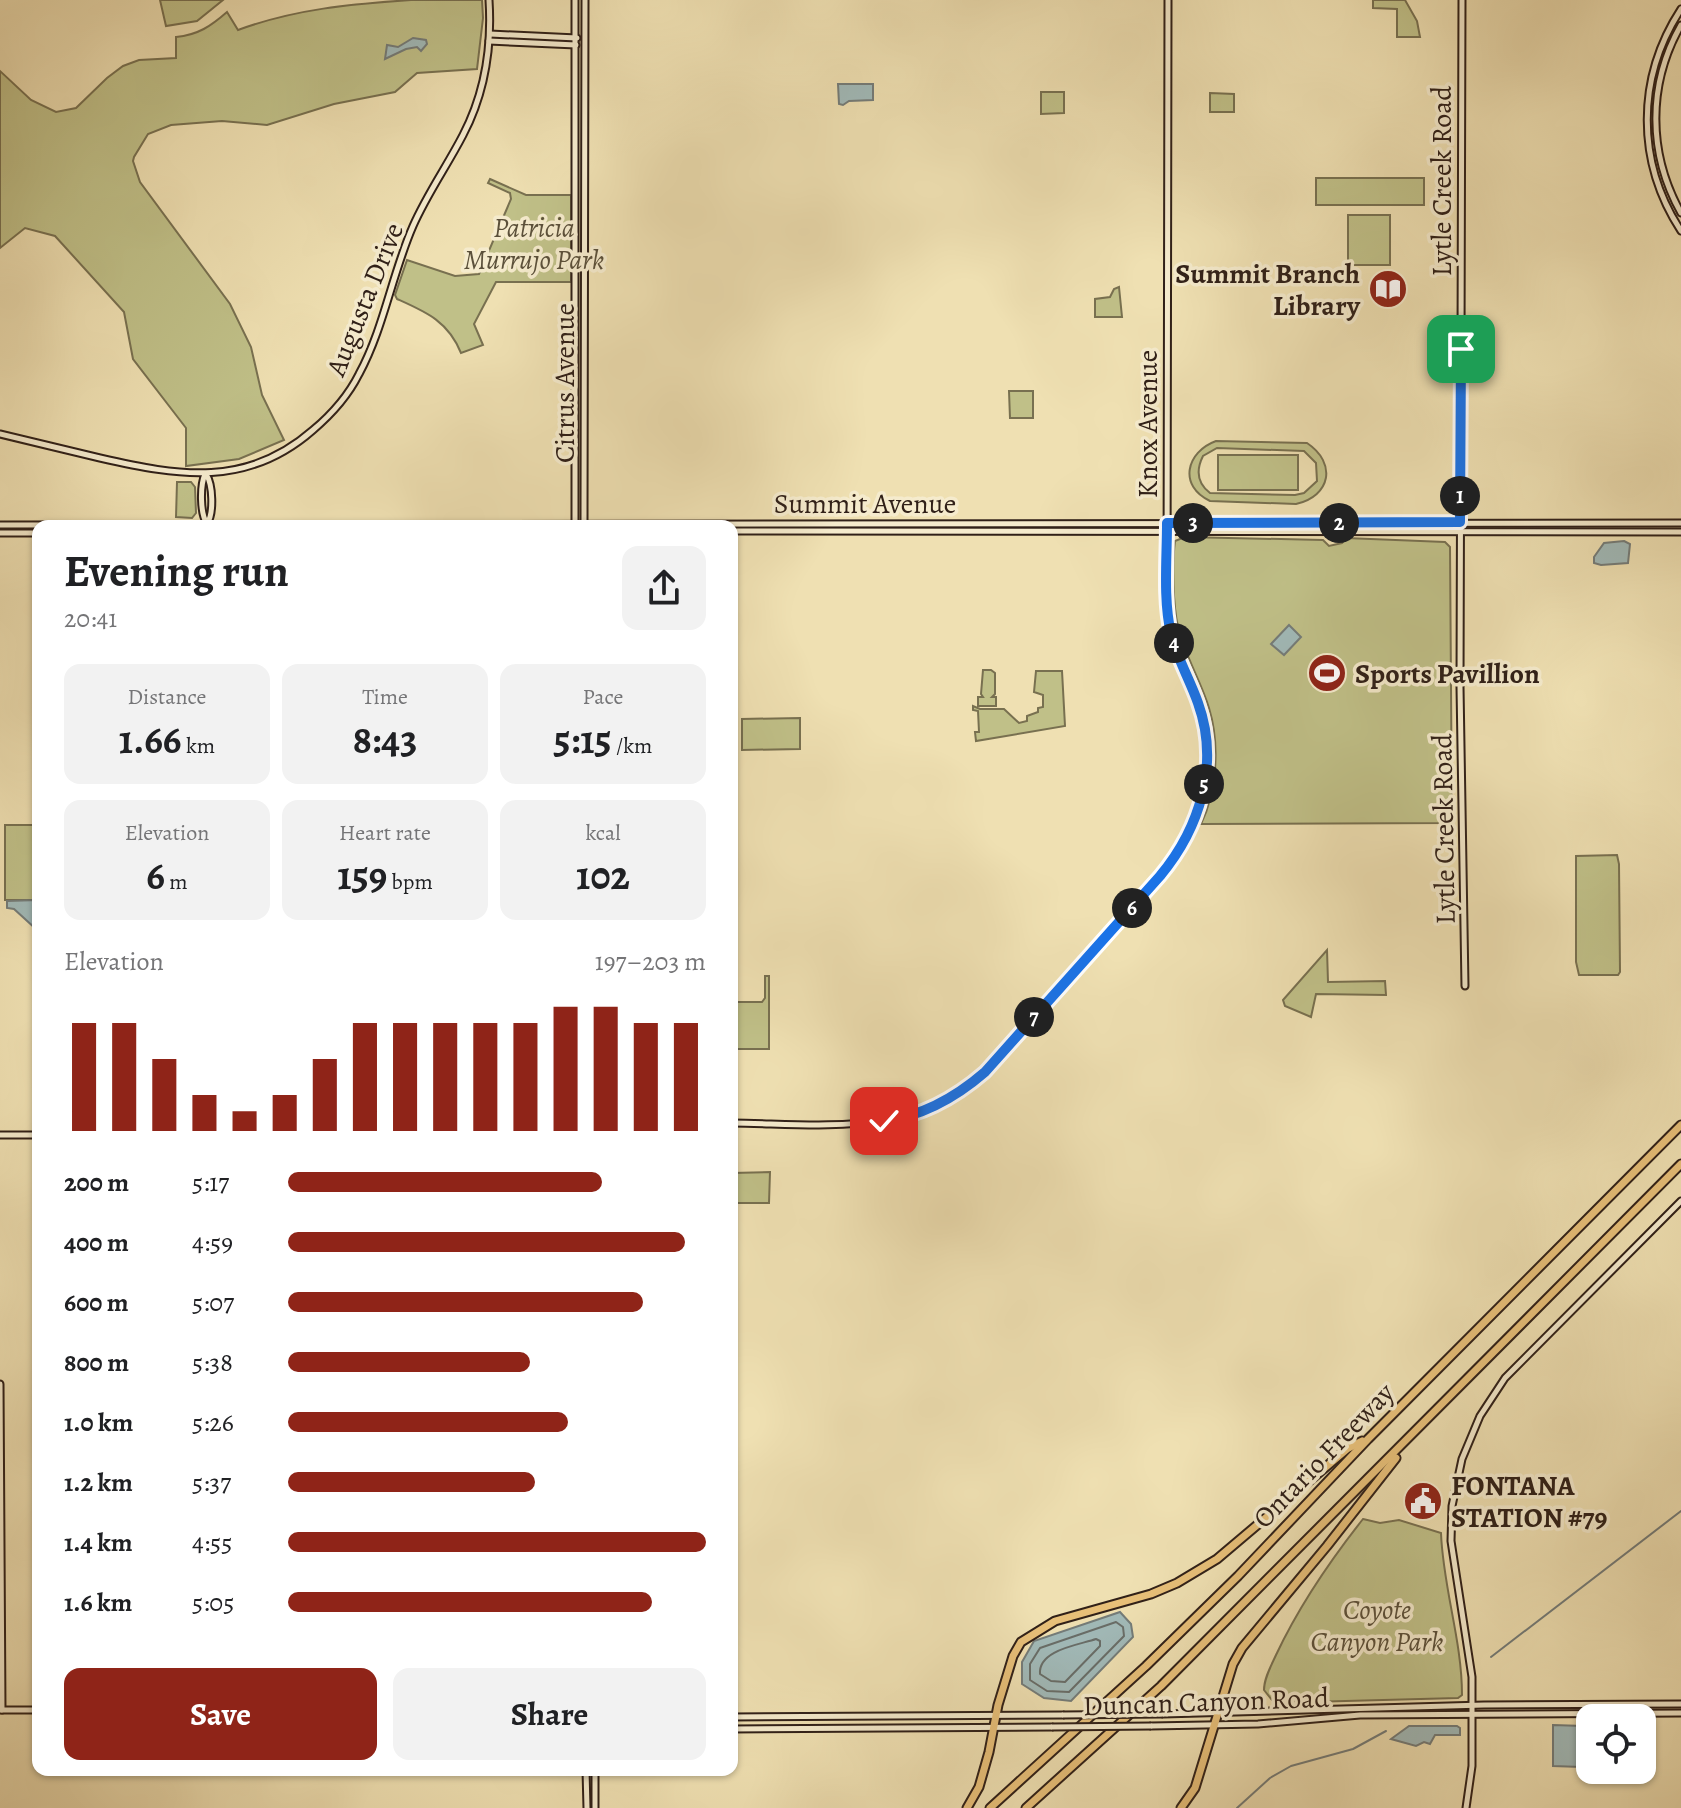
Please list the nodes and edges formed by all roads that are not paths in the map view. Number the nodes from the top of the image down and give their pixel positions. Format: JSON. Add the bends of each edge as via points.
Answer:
{"nodes":[{"id":1,"x":489,"y":0,"type":"edge"},
{"id":2,"x":575,"y":0,"type":"edge"},
{"id":3,"x":585,"y":0,"type":"edge"},
{"id":4,"x":1168,"y":0,"type":"edge"},
{"id":5,"x":1462,"y":0,"type":"edge"},
{"id":6,"x":1681,"y":9,"type":"edge"},
{"id":7,"x":1681,"y":25,"type":"edge"},
{"id":8,"x":490,"y":34,"type":"junction"},
{"id":9,"x":489,"y":41,"type":"junction"},
{"id":10,"x":575,"y":41,"type":"junction"},
{"id":11,"x":585,"y":41,"type":"junction"},
{"id":12,"x":1681,"y":213,"type":"edge"},
{"id":13,"x":1681,"y":231,"type":"edge"},
{"id":14,"x":0,"y":434,"type":"edge"},
{"id":15,"x":206,"y":473,"type":"junction"},
{"id":16,"x":204,"y":520,"type":"edge"},
{"id":17,"x":575,"y":520,"type":"edge"},
{"id":18,"x":584,"y":520,"type":"edge"},
{"id":19,"x":1460,"y":522,"type":"junction"},
{"id":20,"x":1167,"y":523,"type":"junction"},
{"id":21,"x":1681,"y":523,"type":"edge"},
{"id":22,"x":738,"y":524,"type":"edge"},
{"id":23,"x":0,"y":525,"type":"edge"},
{"id":24,"x":32,"y":525,"type":"edge"},
{"id":25,"x":738,"y":531,"type":"edge"},
{"id":26,"x":1167,"y":531,"type":"junction"},
{"id":27,"x":1460,"y":532,"type":"junction"},
{"id":28,"x":1681,"y":532,"type":"edge"},
{"id":29,"x":0,"y":533,"type":"edge"},
{"id":30,"x":32,"y":533,"type":"edge"},
{"id":31,"x":1465,"y":986,"type":"dead end"},
{"id":32,"x":738,"y":1123,"type":"edge"},
{"id":33,"x":1681,"y":1125,"type":"edge"},
{"id":34,"x":0,"y":1135,"type":"edge"},
{"id":35,"x":32,"y":1135,"type":"edge"},
{"id":36,"x":1681,"y":1164,"type":"edge"},
{"id":37,"x":1681,"y":1201,"type":"edge"},
{"id":38,"x":0,"y":1384,"type":"edge"},
{"id":39,"x":1416,"y":1432,"type":"junction"},
{"id":40,"x":1368,"y":1439,"type":"junction"},
{"id":41,"x":1681,"y":1704,"type":"edge"},
{"id":42,"x":1472,"y":1705,"type":"junction"},
{"id":43,"x":1,"y":1710,"type":"edge"},
{"id":44,"x":32,"y":1710,"type":"edge"},
{"id":45,"x":1681,"y":1713,"type":"edge"},
{"id":46,"x":1217,"y":1714,"type":"junction"},
{"id":47,"x":1472,"y":1714,"type":"junction"},
{"id":48,"x":995,"y":1715,"type":"junction"},
{"id":49,"x":738,"y":1717,"type":"edge"},
{"id":50,"x":1215,"y":1725,"type":"junction"},
{"id":51,"x":993,"y":1728,"type":"junction"},
{"id":52,"x":738,"y":1729,"type":"edge"},
{"id":53,"x":586,"y":1776,"type":"edge"},
{"id":54,"x":595,"y":1776,"type":"edge"},
{"id":55,"x":587,"y":1808,"type":"edge"},
{"id":56,"x":595,"y":1808,"type":"edge"},
{"id":57,"x":967,"y":1808,"type":"edge"},
{"id":58,"x":990,"y":1808,"type":"edge"},
{"id":59,"x":1026,"y":1808,"type":"edge"},
{"id":60,"x":1181,"y":1808,"type":"edge"},
{"id":61,"x":1466,"y":1808,"type":"edge"}],
"edges":[{"from":1,"to":8,"type":"main road","name":"Augusta Drive"},
{"from":2,"to":10,"type":"main road","name":"Citrus Avenue"},
{"from":3,"to":11,"type":"main road","name":"Citrus Avenue"},
{"from":4,"to":20,"type":"main road","name":"Knox Avenue"},
{"from":5,"to":19,"type":"main road","name":"Lytle Creek Road"},
{"from":6,"to":13,"type":"main road","via":[[1658,54],[1646,113],[1656,183]]},
{"from":7,"to":12,"type":"main road","via":[[1658,85],[1655,127],[1665,181]]},
{"from":8,"to":9,"type":"main road","name":"Augusta Drive"},
{"from":8,"to":10,"type":"main road"},
{"from":9,"to":10,"type":"main road"},
{"from":9,"to":15,"type":"main road","name":"Augusta Drive","via":[[469,123],[416,220],[372,346],[348,392],[325,420],[284,451]]},
{"from":10,"to":11,"type":"main road"},
{"from":10,"to":17,"type":"main road","name":"Citrus Avenue"},
{"from":11,"to":18,"type":"main road","name":"Citrus Avenue"},
{"from":14,"to":15,"type":"main road","name":"Augusta Drive","via":[[157,471]]},
{"from":15,"to":16,"type":"main road"},
{"from":19,"to":20,"type":"main road","name":"Summit Avenue"},
{"from":19,"to":21,"type":"main road","name":"Summit Avenue"},
{"from":19,"to":27,"type":"main road","name":"Lytle Creek Road"},
{"from":20,"to":22,"type":"main road","name":"Summit Avenue"},
{"from":20,"to":26,"type":"main road","name":"Knox Avenue"},
{"from":23,"to":24,"type":"main road","name":"Summit Avenue"},
{"from":25,"to":26,"type":"main road","name":"Summit Avenue"},
{"from":26,"to":27,"type":"main road","name":"Summit Avenue"},
{"from":26,"to":32,"type":"main road","name":"Knox Avenue","via":[[1168,621],[1202,713],[1207,752],[1199,809],[1175,859],[985,1072],[950,1099],[884,1121]]},
{"from":27,"to":28,"type":"main road","name":"Summit Avenue"},
{"from":27,"to":31,"type":"main road","name":"Lytle Creek Road"},
{"from":29,"to":30,"type":"main road"},
{"from":33,"to":40,"type":"highway","name":"Ontario Freeway"},
{"from":34,"to":35,"type":"main road"},
{"from":36,"to":39,"type":"highway","name":"Ontario Freeway"},
{"from":37,"to":42,"type":"main road","via":[[1518,1363],[1470,1437],[1456,1485],[1451,1541],[1471,1659]]},
{"from":38,"to":43,"type":"main road"},
{"from":39,"to":46,"type":"highway","via":[[1242,1648]]},
{"from":39,"to":59,"type":"highway","name":"Ontario Freeway","via":[[1161,1686]]},
{"from":40,"to":48,"type":"highway","via":[[1347,1449],[1217,1559],[1177,1583],[1031,1633],[1013,1656]]},
{"from":40,"to":58,"type":"highway","name":"Ontario Freeway","via":[[1146,1666]]},
{"from":41,"to":42,"type":"main road","name":"Duncan Canyon Road"},
{"from":42,"to":46,"type":"main road","name":"Duncan Canyon Road"},
{"from":42,"to":47,"type":"main road"},
{"from":43,"to":44,"type":"main road"},
{"from":45,"to":47,"type":"main road","name":"Duncan Canyon Road"},
{"from":46,"to":48,"type":"main road","name":"Duncan Canyon Road","bridge":true},
{"from":46,"to":50,"type":"highway"},
{"from":47,"to":50,"type":"main road","name":"Duncan Canyon Road"},
{"from":47,"to":61,"type":"main road"},
{"from":48,"to":49,"type":"main road","name":"Duncan Canyon Road"},
{"from":48,"to":51,"type":"highway"},
{"from":50,"to":51,"type":"main road","name":"Duncan Canyon Road","bridge":true},
{"from":50,"to":60,"type":"highway","via":[[1195,1788]]},
{"from":51,"to":52,"type":"main road","name":"Duncan Canyon Road"},
{"from":51,"to":57,"type":"highway","via":[[979,1787]]},
{"from":53,"to":55,"type":"main road"},
{"from":54,"to":56,"type":"main road"}]}
